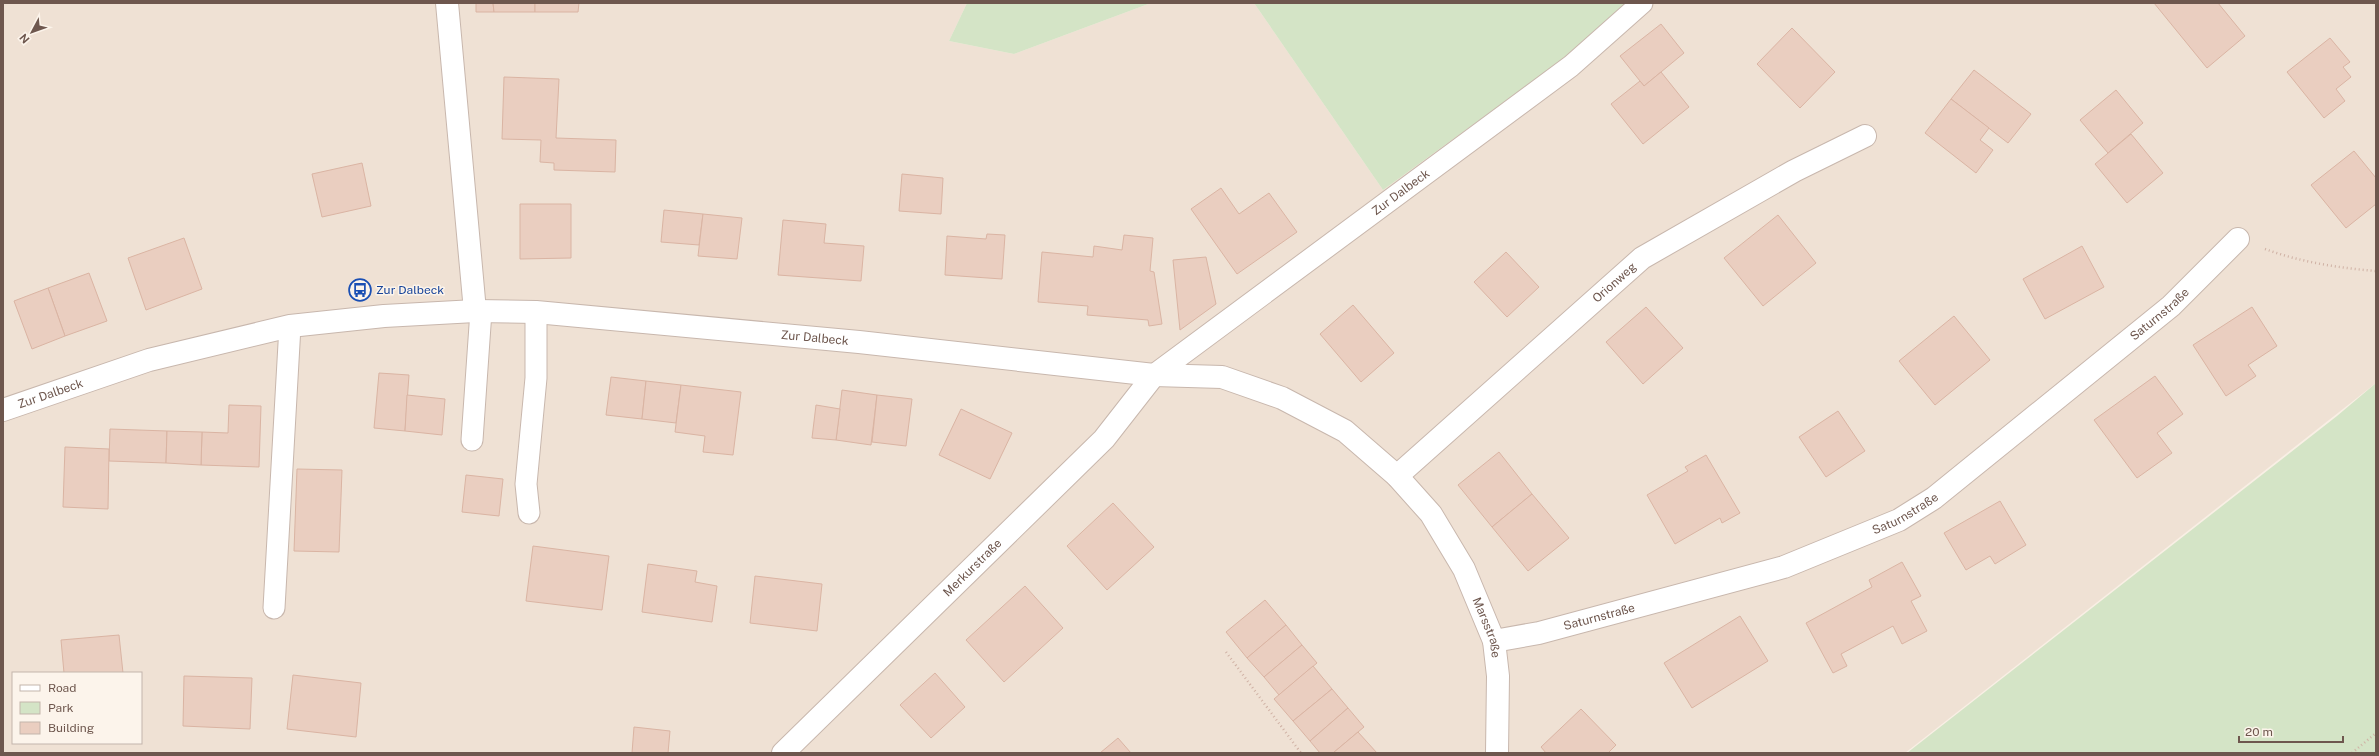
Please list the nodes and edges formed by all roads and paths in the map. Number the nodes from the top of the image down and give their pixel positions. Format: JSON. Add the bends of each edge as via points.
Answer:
{"nodes":[{"id":1,"x":447,"y":3,"type":"edge"},
{"id":2,"x":1642,"y":3,"type":"edge"},
{"id":3,"x":1865,"y":136,"type":"dead end"},
{"id":4,"x":2238,"y":239,"type":"joint"},
{"id":5,"x":2376,"y":271,"type":"edge"},
{"id":6,"x":478,"y":311,"type":"junction"},
{"id":7,"x":536,"y":312,"type":"junction"},
{"id":8,"x":290,"y":326,"type":"junction"},
{"id":9,"x":1154,"y":375,"type":"junction"},
{"id":10,"x":3,"y":410,"type":"edge"},
{"id":11,"x":472,"y":440,"type":"dead end"},
{"id":12,"x":1397,"y":476,"type":"junction"},
{"id":13,"x":529,"y":512,"type":"dead end"},
{"id":14,"x":1431,"y":514,"type":"joint"},
{"id":15,"x":274,"y":608,"type":"dead end"},
{"id":16,"x":1494,"y":641,"type":"junction"},
{"id":17,"x":1226,"y":652,"type":"dead end"},
{"id":18,"x":2376,"y":733,"type":"edge"},
{"id":19,"x":783,"y":753,"type":"edge"},
{"id":20,"x":1300,"y":753,"type":"edge"},
{"id":21,"x":1497,"y":753,"type":"edge"},
{"id":22,"x":2352,"y":753,"type":"edge"}],
"edges":[{"from":1,"to":6,"type":"street"},
{"from":2,"to":9,"type":"lane","name":"Zur Dalbeck","via":[[1571,66]]},
{"from":3,"to":12,"type":"street","name":"Orionweg","via":[[1794,171],[1642,258]]},
{"from":4,"to":5,"type":"path","via":[[2285,257]]},
{"from":4,"to":16,"type":"street","name":"Saturnstraße","via":[[2171,306],[1934,498],[1899,520],[1784,567],[1539,633]]},
{"from":6,"to":7,"type":"street","name":"Zur Dalbeck"},
{"from":6,"to":8,"type":"street","name":"Zur Dalbeck","via":[[384,316]]},
{"from":6,"to":11,"type":"lane"},
{"from":7,"to":9,"type":"street","name":"Zur Dalbeck","via":[[851,341]]},
{"from":7,"to":13,"type":"lane","via":[[536,378],[526,484]]},
{"from":8,"to":10,"type":"street","name":"Zur Dalbeck","via":[[149,360]]},
{"from":8,"to":15,"type":"lane"},
{"from":9,"to":12,"type":"street","name":"Zur Dalbeck","via":[[1222,377],[1282,398],[1344,430]]},
{"from":9,"to":19,"type":"street","name":"Merkurstraße","via":[[1104,439]]},
{"from":12,"to":14,"type":"street","name":"Zur Dalbeck"},
{"from":14,"to":16,"type":"street","name":"Marsstraße","via":[[1464,569]]},
{"from":16,"to":21,"type":"street","name":"Marsstraße","via":[[1498,676]]},
{"from":17,"to":20,"type":"path"},
{"from":18,"to":22,"type":"path"}]}
